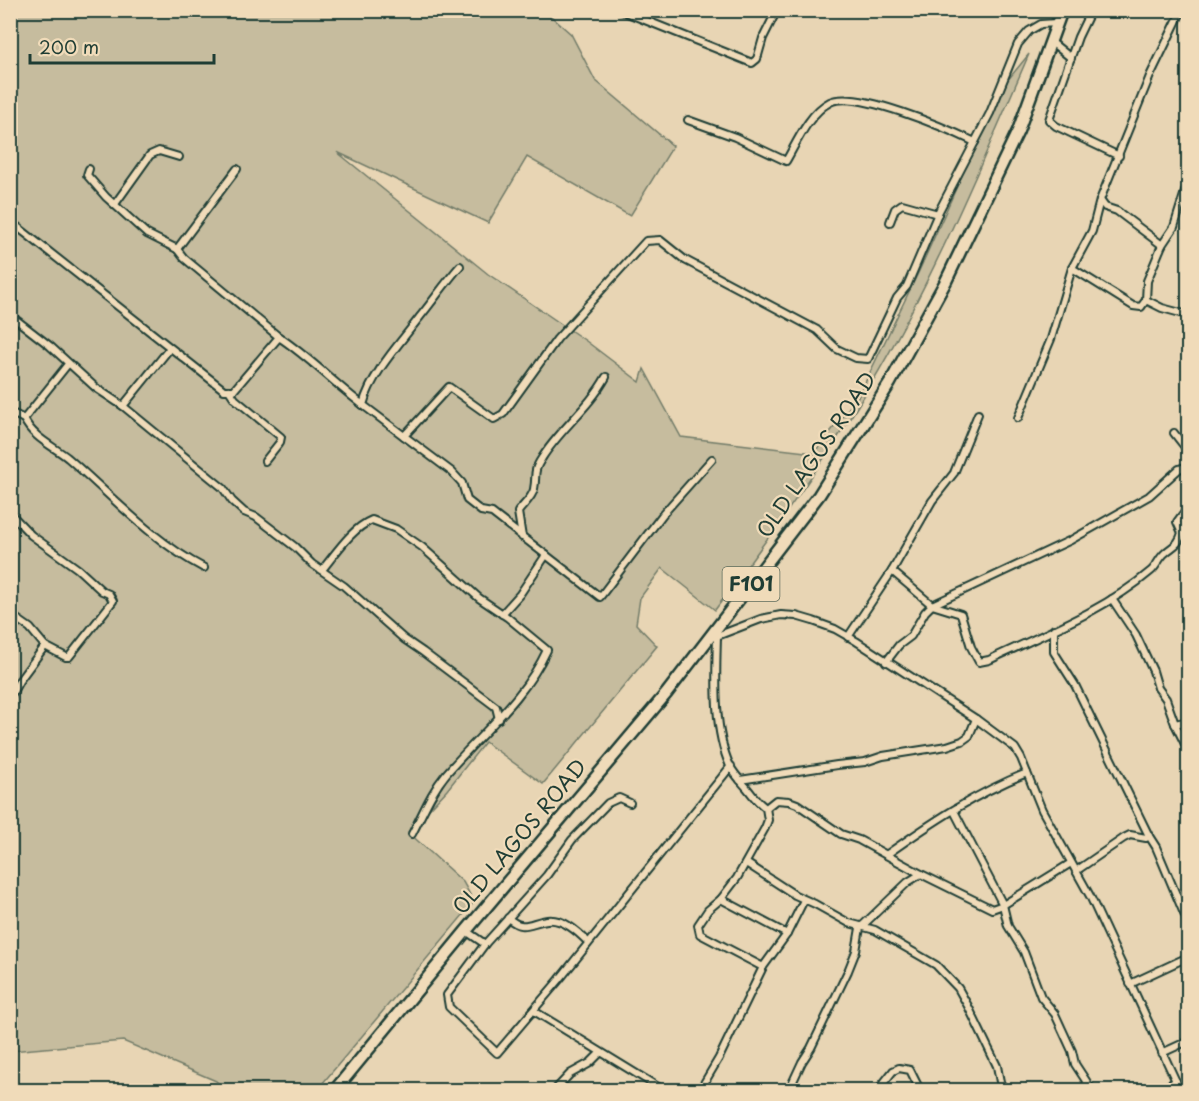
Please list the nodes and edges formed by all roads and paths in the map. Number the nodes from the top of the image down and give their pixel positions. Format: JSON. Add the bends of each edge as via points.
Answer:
{"nodes":[{"id":1,"x":620,"y":10,"type":"edge"},
{"id":2,"x":777,"y":10,"type":"edge"},
{"id":3,"x":1062,"y":10,"type":"edge"},
{"id":4,"x":1091,"y":10,"type":"edge"},
{"id":5,"x":1182,"y":10,"type":"edge"},
{"id":6,"x":1056,"y":23,"type":"junction"},
{"id":7,"x":1050,"y":40,"type":"junction"},
{"id":8,"x":1071,"y":58,"type":"junction"},
{"id":9,"x":688,"y":120,"type":"dead end"},
{"id":10,"x":975,"y":142,"type":"junction"},
{"id":11,"x":1119,"y":156,"type":"junction"},
{"id":12,"x":179,"y":157,"type":"dead end"},
{"id":13,"x":89,"y":169,"type":"dead end"},
{"id":14,"x":237,"y":169,"type":"dead end"},
{"id":15,"x":1188,"y":182,"type":"edge"},
{"id":16,"x":1100,"y":200,"type":"junction"},
{"id":17,"x":115,"y":204,"type":"junction"},
{"id":18,"x":938,"y":214,"type":"junction"},
{"id":19,"x":10,"y":221,"type":"edge"},
{"id":20,"x":890,"y":222,"type":"dead end"},
{"id":21,"x":1162,"y":245,"type":"junction"},
{"id":22,"x":177,"y":249,"type":"junction"},
{"id":23,"x":460,"y":266,"type":"dead end"},
{"id":24,"x":1072,"y":268,"type":"junction"},
{"id":25,"x":1146,"y":300,"type":"junction"},
{"id":26,"x":10,"y":315,"type":"edge"},
{"id":27,"x":1188,"y":315,"type":"edge"},
{"id":28,"x":279,"y":337,"type":"junction"},
{"id":29,"x":170,"y":348,"type":"junction"},
{"id":30,"x":68,"y":364,"type":"junction"},
{"id":31,"x":606,"y":377,"type":"dead end"},
{"id":32,"x":229,"y":390,"type":"junction"},
{"id":33,"x":363,"y":405,"type":"junction"},
{"id":34,"x":123,"y":406,"type":"junction"},
{"id":35,"x":10,"y":412,"type":"edge"},
{"id":36,"x":978,"y":414,"type":"dead end"},
{"id":37,"x":1018,"y":418,"type":"dead end"},
{"id":38,"x":24,"y":419,"type":"junction"},
{"id":39,"x":1174,"y":433,"type":"dead end"},
{"id":40,"x":404,"y":436,"type":"junction"},
{"id":41,"x":1188,"y":451,"type":"edge"},
{"id":42,"x":712,"y":459,"type":"dead end"},
{"id":43,"x":265,"y":461,"type":"dead end"},
{"id":44,"x":1188,"y":466,"type":"edge"},
{"id":45,"x":1188,"y":507,"type":"edge"},
{"id":46,"x":10,"y":513,"type":"edge"},
{"id":47,"x":522,"y":537,"type":"junction"},
{"id":48,"x":546,"y":555,"type":"junction"},
{"id":49,"x":204,"y":568,"type":"dead end"},
{"id":50,"x":322,"y":570,"type":"junction"},
{"id":51,"x":892,"y":571,"type":"junction"},
{"id":52,"x":1113,"y":599,"type":"junction"},
{"id":53,"x":932,"y":605,"type":"junction"},
{"id":54,"x":10,"y":614,"type":"edge"},
{"id":55,"x":502,"y":614,"type":"junction"},
{"id":56,"x":1054,"y":629,"type":"junction"},
{"id":57,"x":714,"y":635,"type":"junction"},
{"id":58,"x":848,"y":637,"type":"junction"},
{"id":59,"x":45,"y":646,"type":"junction"},
{"id":60,"x":886,"y":662,"type":"junction"},
{"id":61,"x":10,"y":697,"type":"edge"},
{"id":62,"x":499,"y":719,"type":"junction"},
{"id":63,"x":976,"y":719,"type":"junction"},
{"id":64,"x":1188,"y":721,"type":"edge"},
{"id":65,"x":1175,"y":724,"type":"junction"},
{"id":66,"x":1188,"y":750,"type":"edge"},
{"id":67,"x":731,"y":766,"type":"junction"},
{"id":68,"x":1027,"y":773,"type":"junction"},
{"id":69,"x":740,"y":780,"type":"junction"},
{"id":70,"x":630,"y":803,"type":"dead end"},
{"id":71,"x":766,"y":808,"type":"junction"},
{"id":72,"x":954,"y":811,"type":"junction"},
{"id":73,"x":412,"y":834,"type":"dead end"},
{"id":74,"x":1149,"y":836,"type":"junction"},
{"id":75,"x":886,"y":855,"type":"junction"},
{"id":76,"x":746,"y":862,"type":"junction"},
{"id":77,"x":1071,"y":863,"type":"junction"},
{"id":78,"x":1076,"y":871,"type":"junction"},
{"id":79,"x":921,"y":874,"type":"junction"},
{"id":80,"x":721,"y":899,"type":"junction"},
{"id":81,"x":804,"y":900,"type":"junction"},
{"id":82,"x":1003,"y":905,"type":"junction"},
{"id":83,"x":508,"y":918,"type":"junction"},
{"id":84,"x":1188,"y":923,"type":"edge"},
{"id":85,"x":860,"y":928,"type":"junction"},
{"id":86,"x":466,"y":931,"type":"junction"},
{"id":87,"x":787,"y":934,"type":"junction"},
{"id":88,"x":588,"y":942,"type":"junction"},
{"id":89,"x":485,"y":944,"type":"junction"},
{"id":90,"x":1188,"y":957,"type":"edge"},
{"id":91,"x":763,"y":967,"type":"junction"},
{"id":92,"x":1130,"y":984,"type":"junction"},
{"id":93,"x":534,"y":1011,"type":"junction"},
{"id":94,"x":1188,"y":1041,"type":"edge"},
{"id":95,"x":600,"y":1053,"type":"junction"},
{"id":96,"x":1162,"y":1053,"type":"junction"},
{"id":97,"x":1176,"y":1081,"type":"junction"},
{"id":98,"x":335,"y":1090,"type":"edge"},
{"id":99,"x":555,"y":1090,"type":"edge"},
{"id":100,"x":663,"y":1090,"type":"edge"},
{"id":101,"x":700,"y":1090,"type":"edge"},
{"id":102,"x":789,"y":1090,"type":"edge"},
{"id":103,"x":878,"y":1090,"type":"edge"},
{"id":104,"x":920,"y":1090,"type":"edge"},
{"id":105,"x":1004,"y":1090,"type":"edge"},
{"id":106,"x":1092,"y":1090,"type":"edge"},
{"id":107,"x":1161,"y":1090,"type":"edge"},
{"id":108,"x":1180,"y":1090,"type":"edge"}],
"edges":[{"from":1,"to":2,"type":"street","via":[[754,63]]},
{"from":3,"to":6,"type":"main road","name":"OLD LAGOS ROAD","number":"F101"},
{"from":4,"to":8,"type":"street"},
{"from":5,"to":11,"type":"street","via":[[1150,76]]},
{"from":6,"to":7,"type":"main road","name":"OLD LAGOS ROAD","number":"F101"},
{"from":6,"to":10,"type":"street","via":[[1041,24],[1017,44]]},
{"from":7,"to":8,"type":"street"},
{"from":7,"to":57,"type":"main road","name":"OLD LAGOS ROAD","number":"F101","via":[[1018,130],[916,338],[819,495]]},
{"from":8,"to":11,"type":"street","via":[[1049,120]]},
{"from":9,"to":10,"type":"street","via":[[786,161],[814,117],[837,100],[874,104],[941,126]]},
{"from":10,"to":18,"type":"street"},
{"from":11,"to":16,"type":"street"},
{"from":12,"to":17,"type":"street","via":[[159,151],[150,156]]},
{"from":13,"to":17,"type":"street","via":[[87,175],[92,183]]},
{"from":14,"to":22,"type":"street"},
{"from":15,"to":21,"type":"street","via":[[1174,227]]},
{"from":16,"to":21,"type":"street"},
{"from":16,"to":24,"type":"street","via":[[1092,231]]},
{"from":17,"to":22,"type":"street","via":[[147,234]]},
{"from":18,"to":20,"type":"street","via":[[902,204],[895,208]]},
{"from":18,"to":40,"type":"street","via":[[907,286],[897,298],[868,359],[837,349],[817,330],[685,260],[660,240],[646,241],[557,339],[503,414],[494,419],[449,387]]},
{"from":19,"to":29,"type":"street"},
{"from":21,"to":25,"type":"street","via":[[1147,281]]},
{"from":22,"to":28,"type":"street"},
{"from":23,"to":33,"type":"street","via":[[383,366]]},
{"from":24,"to":25,"type":"street","via":[[1132,306],[1142,307]]},
{"from":24,"to":37,"type":"street","via":[[1051,339]]},
{"from":25,"to":27,"type":"street"},
{"from":26,"to":30,"type":"street"},
{"from":28,"to":32,"type":"street","via":[[234,390]]},
{"from":28,"to":33,"type":"street"},
{"from":29,"to":32,"type":"street"},
{"from":29,"to":34,"type":"street"},
{"from":30,"to":34,"type":"street"},
{"from":30,"to":38,"type":"street"},
{"from":31,"to":47,"type":"street","via":[[535,471],[534,490],[518,512]]},
{"from":32,"to":43,"type":"street","via":[[281,437]]},
{"from":33,"to":40,"type":"street"},
{"from":34,"to":50,"type":"street","via":[[223,488],[244,512],[271,528]]},
{"from":35,"to":38,"type":"street"},
{"from":36,"to":51,"type":"street","via":[[954,473],[932,501]]},
{"from":38,"to":49,"type":"street","via":[[40,439],[66,456],[159,538]]},
{"from":39,"to":41,"type":"street"},
{"from":40,"to":47,"type":"street","via":[[452,472],[462,483],[467,500],[492,513]]},
{"from":42,"to":48,"type":"street","via":[[663,514],[600,597]]},
{"from":44,"to":53,"type":"street","via":[[1179,469],[1149,496],[1071,540]]},
{"from":45,"to":52,"type":"street","via":[[1177,522],[1182,533],[1179,542],[1163,554],[1153,569]]},
{"from":46,"to":59,"type":"street","via":[[31,535],[109,594],[112,601],[69,657]]},
{"from":47,"to":48,"type":"street"},
{"from":48,"to":55,"type":"street"},
{"from":50,"to":55,"type":"street","via":[[353,532],[372,520],[396,529],[422,547],[478,598]]},
{"from":50,"to":62,"type":"street","via":[[404,639],[495,707]]},
{"from":51,"to":53,"type":"street"},
{"from":51,"to":58,"type":"street"},
{"from":52,"to":56,"type":"street"},
{"from":52,"to":65,"type":"street","via":[[1136,635]]},
{"from":53,"to":56,"type":"street","via":[[961,614],[979,662]]},
{"from":53,"to":60,"type":"street","via":[[911,636]]},
{"from":54,"to":59,"type":"street","via":[[30,628]]},
{"from":55,"to":62,"type":"street","via":[[547,650],[536,672]]},
{"from":56,"to":74,"type":"street","via":[[1054,652],[1075,685]]},
{"from":57,"to":58,"type":"street","via":[[781,615],[813,621]]},
{"from":57,"to":67,"type":"street","via":[[718,711]]},
{"from":57,"to":86,"type":"main road","name":"OLD LAGOS ROAD","number":"F101"},
{"from":58,"to":60,"type":"street"},
{"from":59,"to":61,"type":"street"},
{"from":60,"to":63,"type":"street"},
{"from":62,"to":73,"type":"street","via":[[446,774],[430,796]]},
{"from":63,"to":68,"type":"street","via":[[1015,748]]},
{"from":63,"to":69,"type":"street","via":[[969,736],[948,746]]},
{"from":64,"to":65,"type":"street"},
{"from":65,"to":66,"type":"street"},
{"from":67,"to":69,"type":"street"},
{"from":67,"to":88,"type":"street"},
{"from":68,"to":72,"type":"street","via":[[995,785]]},
{"from":68,"to":77,"type":"street"},
{"from":69,"to":71,"type":"street"},
{"from":70,"to":83,"type":"street","via":[[619,798],[608,803]]},
{"from":71,"to":75,"type":"street","via":[[776,800],[789,801],[841,834]]},
{"from":71,"to":76,"type":"street","via":[[768,820]]},
{"from":72,"to":75,"type":"street"},
{"from":72,"to":82,"type":"street"},
{"from":74,"to":78,"type":"street","via":[[1130,835]]},
{"from":74,"to":84,"type":"street"},
{"from":75,"to":79,"type":"street"},
{"from":76,"to":80,"type":"street"},
{"from":76,"to":81,"type":"street"},
{"from":77,"to":78,"type":"street"},
{"from":77,"to":82,"type":"street"},
{"from":78,"to":92,"type":"street"},
{"from":79,"to":82,"type":"street","via":[[992,909]]},
{"from":79,"to":85,"type":"street"},
{"from":80,"to":87,"type":"street"},
{"from":80,"to":91,"type":"street","via":[[708,910],[698,931]]},
{"from":81,"to":85,"type":"street"},
{"from":81,"to":87,"type":"street"},
{"from":82,"to":106,"type":"street","via":[[1008,926],[1024,952],[1041,997],[1055,1014],[1075,1064]]},
{"from":83,"to":88,"type":"street","via":[[521,926],[557,921]]},
{"from":83,"to":89,"type":"street"},
{"from":85,"to":102,"type":"street","via":[[848,971]]},
{"from":85,"to":105,"type":"street","via":[[875,930],[936,965],[958,988],[997,1066]]},
{"from":86,"to":89,"type":"street"},
{"from":86,"to":98,"type":"main road","name":"OLD LAGOS ROAD","number":"F101"},
{"from":87,"to":91,"type":"street"},
{"from":88,"to":93,"type":"street"},
{"from":89,"to":93,"type":"street","via":[[447,995],[449,1007],[497,1053]]},
{"from":90,"to":92,"type":"street"},
{"from":91,"to":101,"type":"street"},
{"from":92,"to":96,"type":"street"},
{"from":93,"to":95,"type":"street"},
{"from":94,"to":96,"type":"street"},
{"from":95,"to":99,"type":"street"},
{"from":95,"to":100,"type":"street"},
{"from":96,"to":97,"type":"street"},
{"from":97,"to":107,"type":"street"},
{"from":97,"to":108,"type":"street"},
{"from":103,"to":104,"type":"street","via":[[899,1068],[910,1070]]}]}
